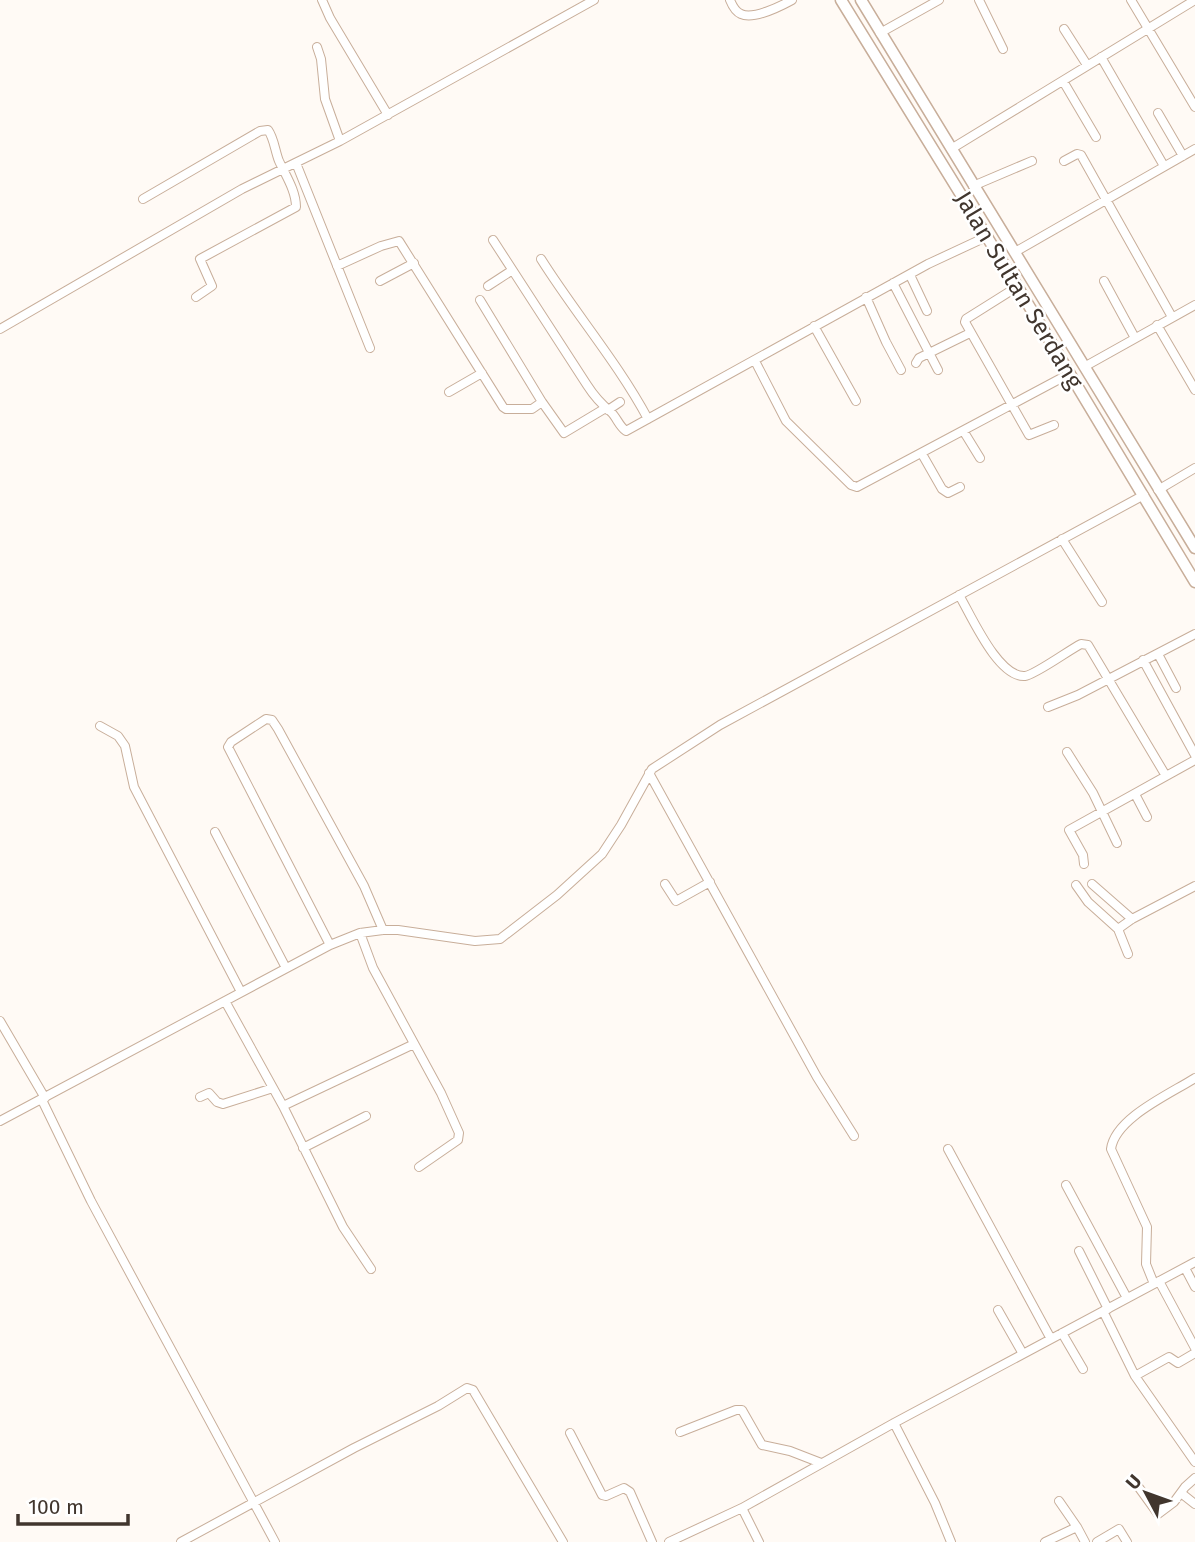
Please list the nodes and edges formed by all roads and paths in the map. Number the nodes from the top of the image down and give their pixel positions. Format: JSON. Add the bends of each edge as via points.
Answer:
{"nodes":[{"id":1,"x":322,"y":0,"type":"edge"},
{"id":2,"x":594,"y":0,"type":"edge"},
{"id":3,"x":730,"y":0,"type":"edge"},
{"id":4,"x":791,"y":0,"type":"edge"},
{"id":5,"x":841,"y":0,"type":"edge"},
{"id":6,"x":861,"y":0,"type":"edge"},
{"id":7,"x":939,"y":0,"type":"edge"},
{"id":8,"x":979,"y":0,"type":"edge"},
{"id":9,"x":1130,"y":0,"type":"edge"},
{"id":10,"x":1195,"y":0,"type":"edge"},
{"id":11,"x":927,"y":3,"type":"edge"},
{"id":12,"x":1181,"y":4,"type":"edge"},
{"id":13,"x":1064,"y":29,"type":"dead end"},
{"id":14,"x":1148,"y":29,"type":"junction"},
{"id":15,"x":880,"y":33,"type":"junction"},
{"id":16,"x":317,"y":47,"type":"dead end"},
{"id":17,"x":1003,"y":49,"type":"dead end"},
{"id":18,"x":1101,"y":57,"type":"junction"},
{"id":19,"x":1087,"y":65,"type":"junction"},
{"id":20,"x":1063,"y":81,"type":"junction"},
{"id":21,"x":923,"y":102,"type":"junction"},
{"id":22,"x":1195,"y":107,"type":"edge"},
{"id":23,"x":908,"y":111,"type":"junction"},
{"id":24,"x":1158,"y":113,"type":"dead end"},
{"id":25,"x":388,"y":115,"type":"junction"},
{"id":26,"x":1096,"y":137,"type":"dead end"},
{"id":27,"x":340,"y":141,"type":"junction"},
{"id":28,"x":951,"y":149,"type":"junction"},
{"id":29,"x":1195,"y":149,"type":"edge"},
{"id":30,"x":1184,"y":156,"type":"junction"},
{"id":31,"x":1064,"y":160,"type":"dead end"},
{"id":32,"x":1032,"y":161,"type":"dead end"},
{"id":33,"x":296,"y":163,"type":"junction"},
{"id":34,"x":1164,"y":166,"type":"junction"},
{"id":35,"x":285,"y":168,"type":"junction"},
{"id":36,"x":973,"y":186,"type":"junction"},
{"id":37,"x":143,"y":198,"type":"dead end"},
{"id":38,"x":1105,"y":199,"type":"junction"},
{"id":39,"x":986,"y":237,"type":"junction"},
{"id":40,"x":493,"y":240,"type":"dead end"},
{"id":41,"x":1015,"y":252,"type":"junction"},
{"id":42,"x":541,"y":259,"type":"dead end"},
{"id":43,"x":414,"y":263,"type":"junction"},
{"id":44,"x":337,"y":267,"type":"junction"},
{"id":45,"x":511,"y":271,"type":"junction"},
{"id":46,"x":910,"y":275,"type":"junction"},
{"id":47,"x":1104,"y":281,"type":"dead end"},
{"id":48,"x":380,"y":282,"type":"dead end"},
{"id":49,"x":893,"y":283,"type":"junction"},
{"id":50,"x":488,"y":286,"type":"dead end"},
{"id":51,"x":1017,"y":287,"type":"junction"},
{"id":52,"x":196,"y":297,"type":"dead end"},
{"id":53,"x":866,"y":298,"type":"junction"},
{"id":54,"x":480,"y":300,"type":"dead end"},
{"id":55,"x":1195,"y":304,"type":"edge"},
{"id":56,"x":927,"y":311,"type":"dead end"},
{"id":57,"x":1172,"y":317,"type":"junction"},
{"id":58,"x":1157,"y":325,"type":"junction"},
{"id":59,"x":814,"y":326,"type":"junction"},
{"id":60,"x":0,"y":329,"type":"edge"},
{"id":61,"x":970,"y":333,"type":"junction"},
{"id":62,"x":1135,"y":338,"type":"junction"},
{"id":63,"x":370,"y":348,"type":"dead end"},
{"id":64,"x":931,"y":353,"type":"junction"},
{"id":65,"x":755,"y":361,"type":"junction"},
{"id":66,"x":916,"y":363,"type":"dead end"},
{"id":67,"x":1084,"y":367,"type":"junction"},
{"id":68,"x":901,"y":370,"type":"dead end"},
{"id":69,"x":939,"y":370,"type":"dead end"},
{"id":70,"x":482,"y":373,"type":"junction"},
{"id":71,"x":1069,"y":374,"type":"junction"},
{"id":72,"x":1195,"y":390,"type":"edge"},
{"id":73,"x":449,"y":392,"type":"dead end"},
{"id":74,"x":856,"y":401,"type":"dead end"},
{"id":75,"x":542,"y":402,"type":"junction"},
{"id":76,"x":620,"y":402,"type":"dead end"},
{"id":77,"x":1012,"y":405,"type":"junction"},
{"id":78,"x":606,"y":410,"type":"junction"},
{"id":79,"x":649,"y":419,"type":"junction"},
{"id":80,"x":1054,"y":425,"type":"dead end"},
{"id":81,"x":964,"y":432,"type":"junction"},
{"id":82,"x":922,"y":454,"type":"junction"},
{"id":83,"x":980,"y":458,"type":"dead end"},
{"id":84,"x":1195,"y":468,"type":"edge"},
{"id":85,"x":960,"y":487,"type":"dead end"},
{"id":86,"x":1158,"y":490,"type":"junction"},
{"id":87,"x":1144,"y":495,"type":"junction"},
{"id":88,"x":1062,"y":539,"type":"junction"},
{"id":89,"x":1193,"y":541,"type":"edge"},
{"id":90,"x":1195,"y":582,"type":"edge"},
{"id":91,"x":959,"y":595,"type":"junction"},
{"id":92,"x":1102,"y":602,"type":"dead end"},
{"id":93,"x":1195,"y":634,"type":"edge"},
{"id":94,"x":1158,"y":654,"type":"junction"},
{"id":95,"x":1143,"y":660,"type":"junction"},
{"id":96,"x":1109,"y":678,"type":"junction"},
{"id":97,"x":1176,"y":688,"type":"dead end"},
{"id":98,"x":1048,"y":708,"type":"dead end"},
{"id":99,"x":100,"y":726,"type":"dead end"},
{"id":100,"x":1067,"y":752,"type":"dead end"},
{"id":101,"x":1195,"y":755,"type":"edge"},
{"id":102,"x":1195,"y":760,"type":"edge"},
{"id":103,"x":649,"y":772,"type":"junction"},
{"id":104,"x":1166,"y":776,"type":"junction"},
{"id":105,"x":1135,"y":794,"type":"junction"},
{"id":106,"x":1102,"y":812,"type":"junction"},
{"id":107,"x":1147,"y":817,"type":"dead end"},
{"id":108,"x":215,"y":832,"type":"dead end"},
{"id":109,"x":1117,"y":843,"type":"dead end"},
{"id":110,"x":1084,"y":864,"type":"dead end"},
{"id":111,"x":710,"y":882,"type":"junction"},
{"id":112,"x":665,"y":884,"type":"dead end"},
{"id":113,"x":1092,"y":884,"type":"dead end"},
{"id":114,"x":1076,"y":885,"type":"dead end"},
{"id":115,"x":1195,"y":886,"type":"edge"},
{"id":116,"x":1101,"y":891,"type":"junction"},
{"id":117,"x":1088,"y":902,"type":"junction"},
{"id":118,"x":1132,"y":919,"type":"junction"},
{"id":119,"x":1118,"y":929,"type":"junction"},
{"id":120,"x":383,"y":930,"type":"junction"},
{"id":121,"x":359,"y":933,"type":"junction"},
{"id":122,"x":330,"y":945,"type":"junction"},
{"id":123,"x":1128,"y":954,"type":"dead end"},
{"id":124,"x":286,"y":968,"type":"junction"},
{"id":125,"x":241,"y":992,"type":"junction"},
{"id":126,"x":225,"y":1001,"type":"junction"},
{"id":127,"x":0,"y":1021,"type":"edge"},
{"id":128,"x":414,"y":1044,"type":"junction"},
{"id":129,"x":1195,"y":1078,"type":"edge"},
{"id":130,"x":273,"y":1088,"type":"junction"},
{"id":131,"x":200,"y":1097,"type":"dead end"},
{"id":132,"x":43,"y":1099,"type":"junction"},
{"id":133,"x":283,"y":1106,"type":"junction"},
{"id":134,"x":366,"y":1116,"type":"dead end"},
{"id":135,"x":0,"y":1121,"type":"edge"},
{"id":136,"x":854,"y":1136,"type":"dead end"},
{"id":137,"x":303,"y":1149,"type":"junction"},
{"id":138,"x":948,"y":1149,"type":"dead end"},
{"id":139,"x":419,"y":1167,"type":"dead end"},
{"id":140,"x":1066,"y":1185,"type":"dead end"},
{"id":141,"x":1079,"y":1251,"type":"dead end"},
{"id":142,"x":1195,"y":1262,"type":"edge"},
{"id":143,"x":1185,"y":1268,"type":"junction"},
{"id":144,"x":371,"y":1269,"type":"dead end"},
{"id":145,"x":1156,"y":1282,"type":"junction"},
{"id":146,"x":1195,"y":1287,"type":"edge"},
{"id":147,"x":1127,"y":1298,"type":"junction"},
{"id":148,"x":998,"y":1310,"type":"dead end"},
{"id":149,"x":1105,"y":1310,"type":"junction"},
{"id":150,"x":1062,"y":1333,"type":"junction"},
{"id":151,"x":1051,"y":1339,"type":"junction"},
{"id":152,"x":1195,"y":1351,"type":"edge"},
{"id":153,"x":1023,"y":1354,"type":"junction"},
{"id":154,"x":1083,"y":1369,"type":"dead end"},
{"id":155,"x":1135,"y":1376,"type":"junction"},
{"id":156,"x":894,"y":1423,"type":"junction"},
{"id":157,"x":680,"y":1432,"type":"dead end"},
{"id":158,"x":570,"y":1433,"type":"dead end"},
{"id":159,"x":1195,"y":1462,"type":"edge"},
{"id":160,"x":821,"y":1463,"type":"junction"},
{"id":161,"x":1132,"y":1478,"type":"dead end"},
{"id":162,"x":1195,"y":1478,"type":"edge"},
{"id":163,"x":1183,"y":1490,"type":"junction"},
{"id":164,"x":1059,"y":1501,"type":"dead end"},
{"id":165,"x":255,"y":1502,"type":"junction"},
{"id":166,"x":1195,"y":1504,"type":"edge"},
{"id":167,"x":742,"y":1508,"type":"junction"},
{"id":168,"x":1077,"y":1527,"type":"junction"},
{"id":169,"x":181,"y":1542,"type":"edge"},
{"id":170,"x":275,"y":1542,"type":"edge"},
{"id":171,"x":563,"y":1542,"type":"edge"},
{"id":172,"x":652,"y":1542,"type":"edge"},
{"id":173,"x":669,"y":1542,"type":"edge"},
{"id":174,"x":759,"y":1542,"type":"edge"},
{"id":175,"x":951,"y":1542,"type":"edge"},
{"id":176,"x":1045,"y":1542,"type":"edge"},
{"id":177,"x":1085,"y":1542,"type":"edge"},
{"id":178,"x":1097,"y":1542,"type":"edge"},
{"id":179,"x":1127,"y":1542,"type":"edge"}],
"edges":[{"from":1,"to":25,"type":"street"},
{"from":2,"to":25,"type":"street"},
{"from":3,"to":4,"type":"street","via":[[746,15],[767,12]]},
{"from":5,"to":23,"type":"highway","name":"Jalan Sultan Serdang"},
{"from":6,"to":15,"type":"highway","name":"Jalan Sultan Serdang"},
{"from":7,"to":11,"type":"street"},
{"from":8,"to":17,"type":"street"},
{"from":9,"to":14,"type":"street"},
{"from":10,"to":12,"type":"street"},
{"from":11,"to":15,"type":"street"},
{"from":12,"to":14,"type":"street"},
{"from":13,"to":19,"type":"street"},
{"from":14,"to":18,"type":"street"},
{"from":14,"to":22,"type":"street"},
{"from":15,"to":21,"type":"highway","name":"Jalan Sultan Serdang"},
{"from":16,"to":27,"type":"street","via":[[325,99]]},
{"from":18,"to":19,"type":"street"},
{"from":18,"to":34,"type":"street"},
{"from":19,"to":20,"type":"street"},
{"from":20,"to":26,"type":"street"},
{"from":20,"to":28,"type":"street"},
{"from":21,"to":23,"type":"highway"},
{"from":21,"to":28,"type":"highway","name":"Jalan Sultan Serdang"},
{"from":23,"to":39,"type":"highway","name":"Jalan Sultan Serdang"},
{"from":24,"to":30,"type":"street"},
{"from":25,"to":27,"type":"street"},
{"from":27,"to":33,"type":"street"},
{"from":28,"to":36,"type":"highway","name":"Jalan Sultan Serdang"},
{"from":29,"to":30,"type":"street"},
{"from":30,"to":34,"type":"street"},
{"from":31,"to":38,"type":"street","via":[[1081,155]]},
{"from":32,"to":36,"type":"street"},
{"from":33,"to":35,"type":"street"},
{"from":33,"to":44,"type":"street"},
{"from":34,"to":38,"type":"street"},
{"from":35,"to":37,"type":"street","via":[[266,130]]},
{"from":35,"to":52,"type":"street","via":[[296,208],[200,259],[212,286]]},
{"from":35,"to":60,"type":"street"},
{"from":36,"to":41,"type":"highway","name":"Jalan Sultan Serdang"},
{"from":38,"to":41,"type":"street"},
{"from":38,"to":57,"type":"street"},
{"from":39,"to":46,"type":"street"},
{"from":39,"to":51,"type":"highway","name":"Jalan Sultan Serdang"},
{"from":40,"to":45,"type":"street"},
{"from":41,"to":67,"type":"highway","name":"Jalan Sultan Serdang"},
{"from":42,"to":79,"type":"street"},
{"from":43,"to":44,"type":"street","via":[[398,240]]},
{"from":43,"to":48,"type":"street"},
{"from":43,"to":70,"type":"street"},
{"from":44,"to":63,"type":"street"},
{"from":45,"to":50,"type":"street"},
{"from":45,"to":78,"type":"street"},
{"from":46,"to":49,"type":"street"},
{"from":46,"to":56,"type":"street"},
{"from":47,"to":62,"type":"street"},
{"from":49,"to":53,"type":"street"},
{"from":49,"to":64,"type":"street"},
{"from":51,"to":61,"type":"street","via":[[965,319]]},
{"from":51,"to":71,"type":"highway","name":"Jalan Sultan Serdang"},
{"from":53,"to":59,"type":"street"},
{"from":53,"to":68,"type":"street"},
{"from":54,"to":75,"type":"street"},
{"from":55,"to":57,"type":"street"},
{"from":57,"to":58,"type":"street"},
{"from":58,"to":62,"type":"street"},
{"from":58,"to":72,"type":"street"},
{"from":59,"to":65,"type":"street"},
{"from":59,"to":74,"type":"street"},
{"from":61,"to":64,"type":"street"},
{"from":61,"to":77,"type":"street"},
{"from":62,"to":67,"type":"street"},
{"from":64,"to":66,"type":"street"},
{"from":64,"to":69,"type":"street"},
{"from":65,"to":79,"type":"street"},
{"from":65,"to":82,"type":"street","via":[[786,421],[854,487]]},
{"from":67,"to":86,"type":"highway","name":"Jalan Sultan Serdang"},
{"from":70,"to":73,"type":"street"},
{"from":70,"to":75,"type":"street","via":[[506,409],[532,409]]},
{"from":71,"to":77,"type":"street"},
{"from":71,"to":87,"type":"highway","name":"Jalan Sultan Serdang"},
{"from":75,"to":78,"type":"street","via":[[564,433]]},
{"from":76,"to":78,"type":"street"},
{"from":77,"to":80,"type":"street","via":[[1030,435]]},
{"from":77,"to":81,"type":"street"},
{"from":78,"to":79,"type":"street","via":[[624,431]]},
{"from":81,"to":82,"type":"street"},
{"from":81,"to":83,"type":"street"},
{"from":82,"to":85,"type":"street","via":[[942,489],[948,493]]},
{"from":84,"to":86,"type":"street"},
{"from":86,"to":89,"type":"highway","name":"Jalan Sultan Serdang"},
{"from":87,"to":88,"type":"street"},
{"from":87,"to":90,"type":"highway","name":"Jalan Sultan Serdang"},
{"from":88,"to":91,"type":"street"},
{"from":88,"to":92,"type":"street"},
{"from":91,"to":96,"type":"street","via":[[1007,670],[1026,676],[1086,643]]},
{"from":91,"to":103,"type":"street","via":[[720,725]]},
{"from":93,"to":94,"type":"street"},
{"from":94,"to":95,"type":"street"},
{"from":94,"to":97,"type":"street"},
{"from":95,"to":96,"type":"street"},
{"from":95,"to":101,"type":"street"},
{"from":96,"to":98,"type":"street"},
{"from":96,"to":104,"type":"street"},
{"from":99,"to":125,"type":"street","via":[[125,746],[134,787]]},
{"from":100,"to":106,"type":"street"},
{"from":102,"to":104,"type":"street"},
{"from":103,"to":111,"type":"street"},
{"from":103,"to":120,"type":"street","via":[[602,854],[500,939],[475,941]]},
{"from":104,"to":105,"type":"street"},
{"from":105,"to":106,"type":"street"},
{"from":105,"to":107,"type":"street"},
{"from":106,"to":109,"type":"street"},
{"from":106,"to":110,"type":"street","via":[[1069,830]]},
{"from":108,"to":124,"type":"street"},
{"from":111,"to":112,"type":"street","via":[[676,901]]},
{"from":111,"to":136,"type":"street"},
{"from":113,"to":116,"type":"street"},
{"from":114,"to":117,"type":"street"},
{"from":115,"to":118,"type":"street"},
{"from":116,"to":117,"type":"street"},
{"from":116,"to":118,"type":"street"},
{"from":117,"to":119,"type":"street"},
{"from":118,"to":119,"type":"street"},
{"from":119,"to":123,"type":"street"},
{"from":120,"to":121,"type":"street"},
{"from":120,"to":122,"type":"street","via":[[364,886],[278,729],[266,719],[228,747]]},
{"from":121,"to":122,"type":"street"},
{"from":121,"to":128,"type":"street"},
{"from":122,"to":124,"type":"street"},
{"from":124,"to":125,"type":"street"},
{"from":125,"to":126,"type":"street"},
{"from":126,"to":130,"type":"street"},
{"from":126,"to":132,"type":"street"},
{"from":127,"to":132,"type":"street"},
{"from":128,"to":133,"type":"street"},
{"from":128,"to":139,"type":"street","via":[[459,1133],[456,1143]]},
{"from":129,"to":145,"type":"street","via":[[1139,1112],[1112,1141],[1111,1149],[1147,1227],[1146,1264]]},
{"from":130,"to":131,"type":"street","via":[[223,1104],[209,1093]]},
{"from":130,"to":133,"type":"street"},
{"from":132,"to":135,"type":"street"},
{"from":132,"to":165,"type":"street","via":[[91,1201]]},
{"from":133,"to":137,"type":"street"},
{"from":134,"to":137,"type":"street"},
{"from":137,"to":144,"type":"street","via":[[343,1227]]},
{"from":138,"to":151,"type":"street"},
{"from":140,"to":147,"type":"street"},
{"from":141,"to":149,"type":"street"},
{"from":142,"to":143,"type":"street"},
{"from":143,"to":145,"type":"street"},
{"from":143,"to":146,"type":"street"},
{"from":145,"to":147,"type":"street"},
{"from":145,"to":152,"type":"street"},
{"from":147,"to":149,"type":"street"},
{"from":148,"to":153,"type":"street"},
{"from":149,"to":150,"type":"street"},
{"from":149,"to":155,"type":"street"},
{"from":150,"to":151,"type":"street"},
{"from":150,"to":154,"type":"street"},
{"from":151,"to":153,"type":"street"},
{"from":152,"to":155,"type":"street","via":[[1178,1363],[1169,1357]]},
{"from":153,"to":156,"type":"street"},
{"from":155,"to":159,"type":"street"},
{"from":156,"to":160,"type":"street"},
{"from":156,"to":175,"type":"street"},
{"from":157,"to":160,"type":"street","via":[[743,1410],[762,1446]]},
{"from":158,"to":172,"type":"street","via":[[602,1495],[624,1488],[630,1492]]},
{"from":160,"to":167,"type":"street"},
{"from":161,"to":163,"type":"street","via":[[1158,1514]]},
{"from":162,"to":163,"type":"street"},
{"from":163,"to":166,"type":"street"},
{"from":164,"to":168,"type":"street"},
{"from":165,"to":169,"type":"street"},
{"from":165,"to":170,"type":"street"},
{"from":165,"to":171,"type":"street","via":[[471,1388]]},
{"from":167,"to":173,"type":"street"},
{"from":167,"to":174,"type":"street"},
{"from":168,"to":176,"type":"street"},
{"from":168,"to":177,"type":"street"},
{"from":178,"to":179,"type":"street","via":[[1119,1529]]}]}
